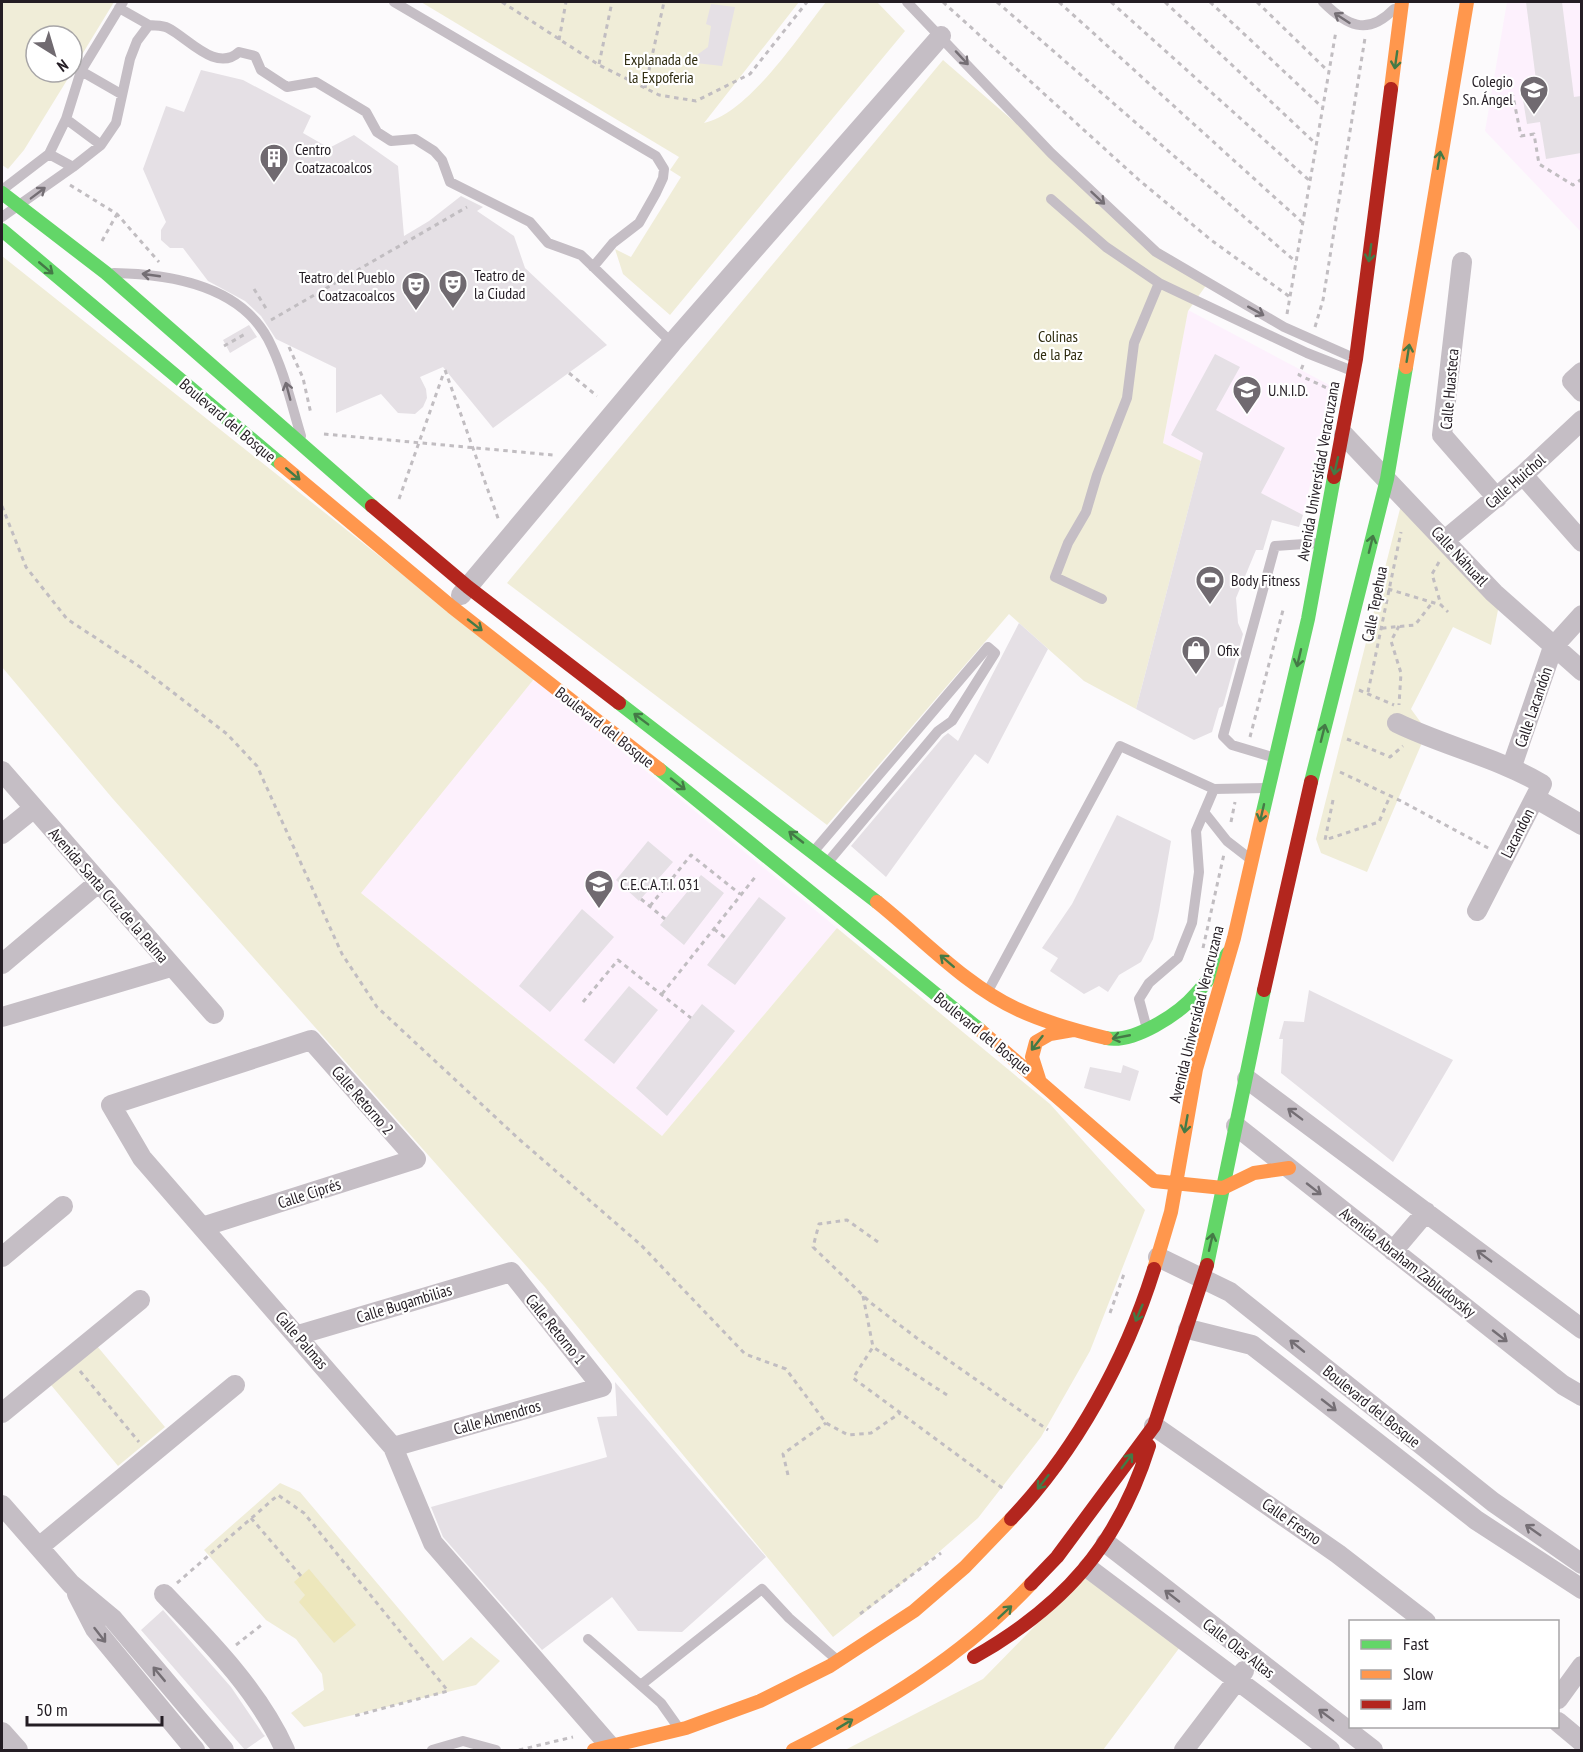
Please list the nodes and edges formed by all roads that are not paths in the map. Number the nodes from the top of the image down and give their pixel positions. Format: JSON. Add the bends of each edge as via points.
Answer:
{"nodes":[{"id":1,"x":394,"y":2,"type":"edge"},
{"id":2,"x":907,"y":2,"type":"edge"},
{"id":3,"x":1323,"y":2,"type":"edge"},
{"id":4,"x":1400,"y":2,"type":"edge"},
{"id":5,"x":1467,"y":2,"type":"edge"},
{"id":6,"x":121,"y":5,"type":"edge"},
{"id":7,"x":149,"y":25,"type":"junction"},
{"id":8,"x":941,"y":36,"type":"junction"},
{"id":9,"x":84,"y":66,"type":"edge"},
{"id":10,"x":84,"y":73,"type":"edge"},
{"id":11,"x":77,"y":84,"type":"edge"},
{"id":12,"x":121,"y":94,"type":"junction"},
{"id":13,"x":66,"y":119,"type":"junction"},
{"id":14,"x":101,"y":145,"type":"junction"},
{"id":15,"x":49,"y":154,"type":"junction"},
{"id":16,"x":72,"y":167,"type":"junction"},
{"id":17,"x":2,"y":192,"type":"edge"},
{"id":18,"x":1051,"y":199,"type":"dead end"},
{"id":19,"x":20,"y":206,"type":"junction"},
{"id":20,"x":2,"y":218,"type":"edge"},
{"id":21,"x":2,"y":230,"type":"edge"},
{"id":22,"x":1462,"y":262,"type":"dead end"},
{"id":23,"x":593,"y":267,"type":"junction"},
{"id":24,"x":106,"y":273,"type":"junction"},
{"id":25,"x":1159,"y":283,"type":"junction"},
{"id":26,"x":672,"y":343,"type":"junction"},
{"id":27,"x":1355,"y":365,"type":"junction"},
{"id":28,"x":1581,"y":372,"type":"edge"},
{"id":29,"x":1581,"y":392,"type":"edge"},
{"id":30,"x":1581,"y":420,"type":"edge"},
{"id":31,"x":1344,"y":435,"type":"junction"},
{"id":32,"x":304,"y":448,"type":"junction"},
{"id":33,"x":1523,"y":475,"type":"junction"},
{"id":34,"x":1387,"y":479,"type":"junction"},
{"id":35,"x":1497,"y":498,"type":"junction"},
{"id":36,"x":1447,"y":542,"type":"junction"},
{"id":37,"x":1581,"y":542,"type":"edge"},
{"id":38,"x":1322,"y":543,"type":"junction"},
{"id":39,"x":468,"y":586,"type":"junction"},
{"id":40,"x":1102,"y":599,"type":"dead end"},
{"id":41,"x":452,"y":607,"type":"junction"},
{"id":42,"x":1581,"y":615,"type":"edge"},
{"id":43,"x":1553,"y":647,"type":"junction"},
{"id":44,"x":1581,"y":671,"type":"edge"},
{"id":45,"x":1290,"y":694,"type":"junction"},
{"id":46,"x":1302,"y":711,"type":"dead end"},
{"id":47,"x":1398,"y":715,"type":"road end"},
{"id":48,"x":906,"y":743,"type":"junction"},
{"id":49,"x":920,"y":753,"type":"junction"},
{"id":50,"x":1277,"y":759,"type":"junction"},
{"id":51,"x":1512,"y":766,"type":"junction"},
{"id":52,"x":2,"y":771,"type":"edge"},
{"id":53,"x":1296,"y":772,"type":"dead end"},
{"id":54,"x":873,"y":782,"type":"junction"},
{"id":55,"x":1268,"y":788,"type":"junction"},
{"id":56,"x":1214,"y":789,"type":"junction"},
{"id":57,"x":1309,"y":790,"type":"junction"},
{"id":58,"x":886,"y":793,"type":"junction"},
{"id":59,"x":1535,"y":798,"type":"junction"},
{"id":60,"x":33,"y":809,"type":"junction"},
{"id":61,"x":1204,"y":812,"type":"junction"},
{"id":62,"x":1581,"y":825,"type":"edge"},
{"id":63,"x":2,"y":834,"type":"edge"},
{"id":64,"x":814,"y":851,"type":"junction"},
{"id":65,"x":1251,"y":860,"type":"junction"},
{"id":66,"x":828,"y":862,"type":"junction"},
{"id":67,"x":98,"y":883,"type":"junction"},
{"id":68,"x":1477,"y":911,"type":"dead end"},
{"id":69,"x":1230,"y":951,"type":"junction"},
{"id":70,"x":2,"y":964,"type":"edge"},
{"id":71,"x":171,"y":967,"type":"junction"},
{"id":72,"x":988,"y":992,"type":"junction"},
{"id":73,"x":214,"y":1014,"type":"dead end"},
{"id":74,"x":2,"y":1017,"type":"edge"},
{"id":75,"x":1073,"y":1030,"type":"junction"},
{"id":76,"x":1147,"y":1030,"type":"junction"},
{"id":77,"x":311,"y":1040,"type":"joint"},
{"id":78,"x":1039,"y":1079,"type":"junction"},
{"id":79,"x":1247,"y":1079,"type":"junction"},
{"id":80,"x":1236,"y":1126,"type":"junction"},
{"id":81,"x":416,"y":1159,"type":"joint"},
{"id":82,"x":1289,"y":1168,"type":"junction"},
{"id":83,"x":1175,"y":1185,"type":"junction"},
{"id":84,"x":1223,"y":1188,"type":"junction"},
{"id":85,"x":63,"y":1206,"type":"dead end"},
{"id":86,"x":1426,"y":1212,"type":"junction"},
{"id":87,"x":202,"y":1227,"type":"junction"},
{"id":88,"x":1393,"y":1251,"type":"junction"},
{"id":89,"x":2,"y":1257,"type":"edge"},
{"id":90,"x":1158,"y":1257,"type":"junction"},
{"id":91,"x":511,"y":1272,"type":"joint"},
{"id":92,"x":1204,"y":1278,"type":"junction"},
{"id":93,"x":140,"y":1300,"type":"dead end"},
{"id":94,"x":1267,"y":1322,"type":"junction"},
{"id":95,"x":1188,"y":1329,"type":"junction"},
{"id":96,"x":1581,"y":1329,"type":"edge"},
{"id":97,"x":298,"y":1335,"type":"junction"},
{"id":98,"x":1252,"y":1345,"type":"junction"},
{"id":99,"x":235,"y":1385,"type":"dead end"},
{"id":100,"x":602,"y":1387,"type":"joint"},
{"id":101,"x":1581,"y":1396,"type":"edge"},
{"id":102,"x":2,"y":1413,"type":"edge"},
{"id":103,"x":1154,"y":1426,"type":"junction"},
{"id":104,"x":393,"y":1447,"type":"junction"},
{"id":105,"x":2,"y":1505,"type":"edge"},
{"id":106,"x":1106,"y":1543,"type":"junction"},
{"id":107,"x":39,"y":1547,"type":"junction"},
{"id":108,"x":1581,"y":1564,"type":"edge"},
{"id":109,"x":1088,"y":1568,"type":"junction"},
{"id":110,"x":71,"y":1584,"type":"junction"},
{"id":111,"x":1581,"y":1589,"type":"edge"},
{"id":112,"x":164,"y":1594,"type":"road end"},
{"id":113,"x":1423,"y":1620,"type":"edge"},
{"id":114,"x":588,"y":1639,"type":"dead end"},
{"id":115,"x":1253,"y":1660,"type":"junction"},
{"id":116,"x":838,"y":1661,"type":"junction"},
{"id":117,"x":1581,"y":1666,"type":"edge"},
{"id":118,"x":923,"y":1676,"type":"junction"},
{"id":119,"x":1237,"y":1681,"type":"junction"},
{"id":120,"x":642,"y":1684,"type":"junction"},
{"id":121,"x":1559,"y":1696,"type":"edge"},
{"id":122,"x":1559,"y":1724,"type":"edge"},
{"id":123,"x":680,"y":1729,"type":"junction"},
{"id":124,"x":2,"y":1732,"type":"edge"},
{"id":125,"x":601,"y":1742,"type":"edge"},
{"id":126,"x":1581,"y":1742,"type":"edge"},
{"id":127,"x":1364,"y":1748,"type":"edge"},
{"id":128,"x":18,"y":1750,"type":"edge"},
{"id":129,"x":195,"y":1750,"type":"edge"},
{"id":130,"x":224,"y":1750,"type":"edge"},
{"id":131,"x":285,"y":1750,"type":"edge"},
{"id":132,"x":432,"y":1750,"type":"edge"},
{"id":133,"x":496,"y":1750,"type":"edge"},
{"id":134,"x":793,"y":1750,"type":"edge"},
{"id":135,"x":1184,"y":1750,"type":"edge"},
{"id":136,"x":1330,"y":1750,"type":"edge"}],
"edges":[{"from":1,"to":23,"type":"lane","via":[[656,156],[664,169],[663,178],[645,213]]},
{"from":2,"to":8,"type":"lane"},
{"from":4,"to":3,"type":"lane","one_way":true,"via":[[1385,18],[1358,26],[1341,18]]},
{"from":4,"to":27,"type":"main road","name":"Avenida Universidad Veracruzana","one_way":true},
{"from":34,"to":5,"type":"main road","one_way":true},
{"from":6,"to":7,"type":"lane"},
{"from":6,"to":9,"type":"lane"},
{"from":7,"to":12,"type":"lane","via":[[137,41]]},
{"from":7,"to":23,"type":"lane","via":[[164,27],[220,59],[239,52],[255,56],[264,73],[286,87],[316,82],[326,87],[366,112],[377,132],[391,141],[415,139],[434,151],[450,182],[530,222],[548,243],[581,255]]},
{"from":8,"to":26,"type":"street"},
{"from":8,"to":27,"type":"lane","one_way":true,"via":[[1051,153],[1156,252]]},
{"from":10,"to":12,"type":"lane"},
{"from":11,"to":13,"type":"lane"},
{"from":12,"to":14,"type":"lane","via":[[116,123]]},
{"from":13,"to":14,"type":"lane"},
{"from":13,"to":15,"type":"lane"},
{"from":14,"to":16,"type":"lane"},
{"from":15,"to":16,"type":"lane"},
{"from":15,"to":17,"type":"lane"},
{"from":19,"to":16,"type":"lane","one_way":true},
{"from":17,"to":19,"type":"main road","name":"Boulevard del Bosque"},
{"from":18,"to":25,"type":"lane","via":[[1106,248]]},
{"from":19,"to":20,"type":"lane"},
{"from":19,"to":24,"type":"main road","name":"Boulevard del Bosque"},
{"from":21,"to":41,"type":"main road","name":"Boulevard del Bosque","one_way":true},
{"from":22,"to":35,"type":"street","name":"Calle Huasteca","via":[[1442,435]]},
{"from":23,"to":26,"type":"lane"},
{"from":24,"to":32,"type":"main road","name":"Boulevard del Bosque"},
{"from":32,"to":24,"type":"lane","one_way":true,"via":[[284,377],[268,338],[246,312],[220,294],[185,281]]},
{"from":25,"to":27,"type":"lane","via":[[1307,353]]},
{"from":25,"to":40,"type":"lane","via":[[1134,343],[1127,398],[1086,512],[1055,577]]},
{"from":26,"to":39,"type":"street"},
{"from":27,"to":31,"type":"main road","name":"Avenida Universidad Veracruzana"},
{"from":28,"to":29,"type":"street","via":[[1572,381]]},
{"from":30,"to":33,"type":"street","name":"Calle Huichol"},
{"from":31,"to":34,"type":"street","name":"Calle Náhuatl"},
{"from":31,"to":38,"type":"main road","name":"Avenida Universidad Veracruzana","one_way":true},
{"from":32,"to":39,"type":"main road","name":"Boulevard del Bosque"},
{"from":33,"to":35,"type":"street","name":"Calle Huichol"},
{"from":33,"to":37,"type":"street"},
{"from":34,"to":36,"type":"street","name":"Calle Náhuatl"},
{"from":57,"to":34,"type":"main road","one_way":true},
{"from":35,"to":36,"type":"street","name":"Calle Huichol"},
{"from":36,"to":43,"type":"street","name":"Calle Náhuatl","via":[[1494,593]]},
{"from":38,"to":45,"type":"main road","name":"Avenida Universidad Veracruzana","one_way":true},
{"from":38,"to":50,"type":"lane","via":[[1275,546],[1223,736],[1232,745]]},
{"from":39,"to":41,"type":"street"},
{"from":64,"to":39,"type":"main road","name":"Boulevard del Bosque","one_way":true},
{"from":41,"to":78,"type":"main road","name":"Boulevard del Bosque","one_way":true,"via":[[770,858]]},
{"from":42,"to":43,"type":"street"},
{"from":43,"to":44,"type":"street","name":"Calle Náhuatl"},
{"from":43,"to":51,"type":"street","name":"Calle Lacandón"},
{"from":45,"to":46,"type":"main road"},
{"from":45,"to":50,"type":"main road","name":"Avenida Universidad Veracruzana"},
{"from":47,"to":51,"type":"street","via":[[1419,733]]},
{"from":48,"to":49,"type":"lane"},
{"from":48,"to":49,"type":"lane","via":[[988,647],[995,653],[952,720]]},
{"from":48,"to":54,"type":"lane"},
{"from":49,"to":58,"type":"lane"},
{"from":50,"to":55,"type":"main road","name":"Avenida Universidad Veracruzana"},
{"from":51,"to":59,"type":"street","name":"Lacandon","via":[[1542,783]]},
{"from":52,"to":60,"type":"street","name":"Avenida Santa Cruz de la Palma"},
{"from":53,"to":57,"type":"main road"},
{"from":54,"to":58,"type":"lane"},
{"from":54,"to":64,"type":"lane"},
{"from":55,"to":56,"type":"lane"},
{"from":55,"to":65,"type":"main road","name":"Avenida Universidad Veracruzana","one_way":true},
{"from":56,"to":61,"type":"lane"},
{"from":56,"to":72,"type":"lane","via":[[1120,746]]},
{"from":57,"to":79,"type":"main road"},
{"from":58,"to":66,"type":"lane"},
{"from":59,"to":62,"type":"street"},
{"from":59,"to":68,"type":"street","name":"Lacandon"},
{"from":60,"to":63,"type":"street"},
{"from":60,"to":67,"type":"street","name":"Avenida Santa Cruz de la Palma"},
{"from":61,"to":65,"type":"lane","via":[[1227,841]]},
{"from":61,"to":76,"type":"lane","via":[[1196,831],[1199,872],[1192,923],[1178,958],[1149,983],[1139,999]]},
{"from":64,"to":66,"type":"main road","name":"Boulevard del Bosque"},
{"from":65,"to":69,"type":"main road","name":"Avenida Universidad Veracruzana"},
{"from":72,"to":66,"type":"main road","name":"Boulevard del Bosque","one_way":true},
{"from":67,"to":70,"type":"street"},
{"from":67,"to":71,"type":"street","name":"Avenida Santa Cruz de la Palma"},
{"from":69,"to":76,"type":"main road","name":"Boulevard del Bosque","via":[[1195,996]]},
{"from":69,"to":83,"type":"main road","name":"Avenida Universidad Veracruzana","one_way":true,"via":[[1196,1070]]},
{"from":71,"to":73,"type":"street"},
{"from":71,"to":74,"type":"street","name":"Avenida Santa Cruz de la Palma"},
{"from":72,"to":75,"type":"main road","name":"Boulevard del Bosque","via":[[1018,1010]]},
{"from":76,"to":75,"type":"main road","name":"Boulevard del Bosque","one_way":true,"via":[[1116,1040]]},
{"from":75,"to":78,"type":"main road","one_way":true,"via":[[1045,1034],[1035,1041],[1031,1062]]},
{"from":77,"to":81,"type":"street","name":"Calle Retorno 2"},
{"from":77,"to":87,"type":"street","name":"Calle Palmas","via":[[111,1105],[142,1158]]},
{"from":78,"to":83,"type":"main road","name":"Boulevard del Bosque","via":[[1154,1181]]},
{"from":79,"to":80,"type":"main road"},
{"from":86,"to":79,"type":"street","one_way":true},
{"from":80,"to":82,"type":"street","name":"Avenida Abraham Zabludovsky"},
{"from":80,"to":84,"type":"main road"},
{"from":81,"to":87,"type":"street","name":"Calle Ciprés"},
{"from":82,"to":84,"type":"main road","via":[[1260,1169]]},
{"from":82,"to":88,"type":"street","name":"Avenida Abraham Zabludovsky","one_way":true},
{"from":83,"to":84,"type":"main road","name":"Boulevard del Bosque"},
{"from":83,"to":90,"type":"main road","name":"Avenida Universidad Veracruzana"},
{"from":92,"to":84,"type":"main road","one_way":true},
{"from":85,"to":89,"type":"street"},
{"from":86,"to":88,"type":"street"},
{"from":96,"to":86,"type":"street","one_way":true},
{"from":87,"to":97,"type":"street","name":"Calle Palmas"},
{"from":88,"to":101,"type":"street","name":"Avenida Abraham Zabludovsky","one_way":true},
{"from":90,"to":92,"type":"street","name":"Boulevard del Bosque"},
{"from":90,"to":116,"type":"main road","name":"Avenida Universidad Veracruzana","one_way":true,"via":[[1140,1311],[1106,1385],[1029,1500],[940,1590],[887,1631]]},
{"from":91,"to":97,"type":"street","name":"Calle Bugambilias"},
{"from":91,"to":100,"type":"street","name":"Calle Retorno 1"},
{"from":92,"to":94,"type":"street","name":"Boulevard del Bosque","via":[[1230,1292]]},
{"from":92,"to":95,"type":"main road"},
{"from":93,"to":102,"type":"street"},
{"from":94,"to":98,"type":"street"},
{"from":108,"to":94,"type":"street","name":"Boulevard del Bosque","one_way":true,"via":[[1493,1502]]},
{"from":95,"to":98,"type":"street","name":"Boulevard del Bosque"},
{"from":95,"to":103,"type":"main road"},
{"from":97,"to":104,"type":"street","name":"Calle Palmas"},
{"from":98,"to":111,"type":"street","name":"Boulevard del Bosque","one_way":true,"via":[[1476,1520]]},
{"from":99,"to":107,"type":"street"},
{"from":100,"to":104,"type":"street","name":"Calle Almendros"},
{"from":103,"to":106,"type":"main road","via":[[1136,1487]]},
{"from":103,"to":113,"type":"street","name":"Calle Fresno","via":[[1338,1554]]},
{"from":118,"to":103,"type":"main road","one_way":true,"via":[[962,1649],[1025,1593],[1086,1522]]},
{"from":104,"to":125,"type":"street","name":"Calle Palmas","via":[[433,1543]]},
{"from":105,"to":107,"type":"street"},
{"from":106,"to":109,"type":"main road"},
{"from":115,"to":106,"type":"street","name":"Calle Olas Altas","one_way":true},
{"from":107,"to":110,"type":"street"},
{"from":109,"to":118,"type":"main road","via":[[1027,1626],[957,1666]]},
{"from":109,"to":119,"type":"street","name":"Calle Olas Altas"},
{"from":110,"to":129,"type":"street","one_way":true,"via":[[95,1629]]},
{"from":130,"to":110,"type":"street","one_way":true,"via":[[113,1619]]},
{"from":112,"to":131,"type":"street","via":[[223,1656]]},
{"from":114,"to":120,"type":"lane"},
{"from":115,"to":119,"type":"street"},
{"from":127,"to":115,"type":"street","name":"Calle Olas Altas","one_way":true},
{"from":116,"to":120,"type":"lane","via":[[762,1589]]},
{"from":116,"to":123,"type":"main road","name":"Avenida Universidad Veracruzana","via":[[760,1701]]},
{"from":117,"to":121,"type":"street"},
{"from":134,"to":118,"type":"main road","one_way":true},
{"from":119,"to":135,"type":"street"},
{"from":119,"to":136,"type":"street","name":"Calle Olas Altas"},
{"from":120,"to":123,"type":"lane"},
{"from":122,"to":126,"type":"street"},
{"from":123,"to":125,"type":"main road","name":"Avenida Universidad Veracruzana"},
{"from":124,"to":128,"type":"street"},
{"from":132,"to":133,"type":"lane","via":[[462,1741]]}]}
